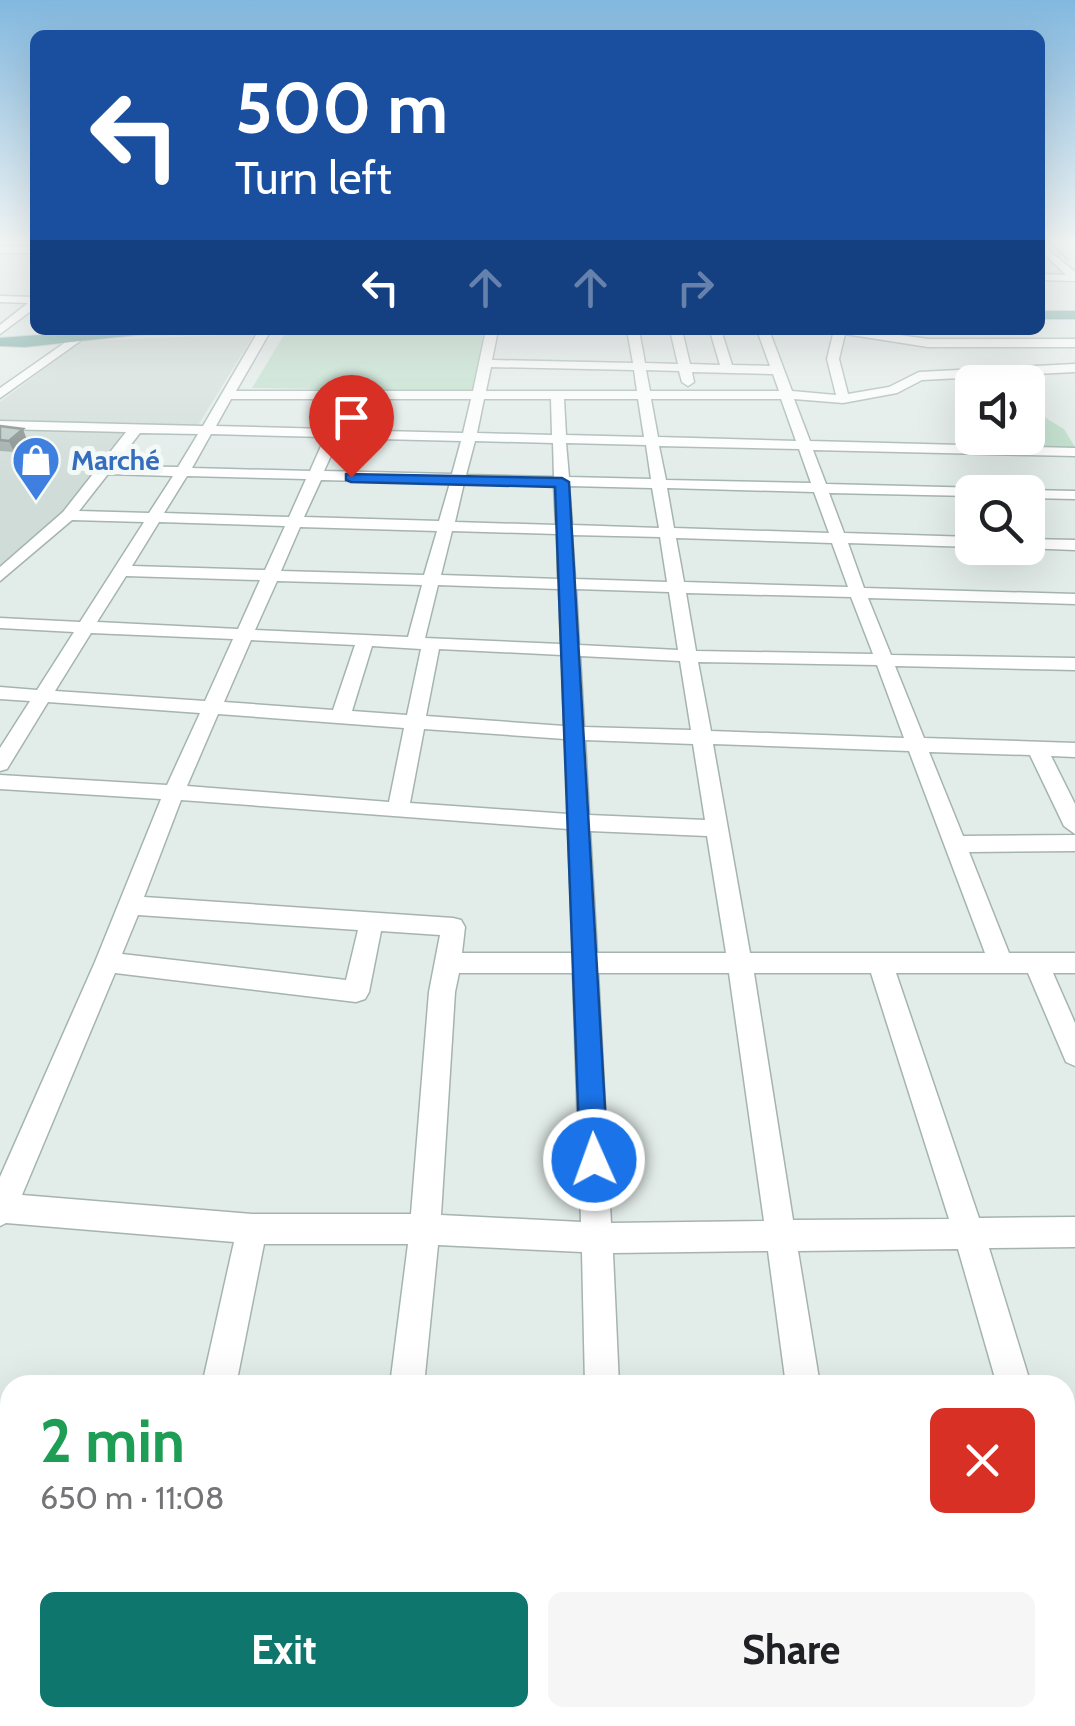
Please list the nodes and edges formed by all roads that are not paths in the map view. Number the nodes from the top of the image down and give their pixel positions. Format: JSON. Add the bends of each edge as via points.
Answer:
{"nodes":[{"id":1,"x":108,"y":335,"type":"edge"},
{"id":2,"x":262,"y":335,"type":"edge"},
{"id":3,"x":491,"y":335,"type":"edge"},
{"id":4,"x":633,"y":335,"type":"edge"},
{"id":5,"x":677,"y":335,"type":"edge"},
{"id":6,"x":717,"y":335,"type":"edge"},
{"id":7,"x":766,"y":335,"type":"edge"},
{"id":8,"x":839,"y":335,"type":"edge"},
{"id":9,"x":874,"y":335,"type":"edge"},
{"id":10,"x":77,"y":339,"type":"junction"},
{"id":11,"x":0,"y":342,"type":"edge"},
{"id":12,"x":928,"y":343,"type":"junction"},
{"id":13,"x":1075,"y":343,"type":"edge"},
{"id":14,"x":486,"y":363,"type":"junction"},
{"id":15,"x":1023,"y":365,"type":"edge"},
{"id":16,"x":639,"y":366,"type":"junction"},
{"id":17,"x":685,"y":368,"type":"junction"},
{"id":18,"x":727,"y":368,"type":"junction"},
{"id":19,"x":1045,"y":368,"type":"edge"},
{"id":20,"x":1075,"y":368,"type":"edge"},
{"id":21,"x":778,"y":370,"type":"junction"},
{"id":22,"x":955,"y":374,"type":"edge"},
{"id":23,"x":6,"y":386,"type":"edge"},
{"id":24,"x":0,"y":394,"type":"edge"},
{"id":25,"x":228,"y":395,"type":"junction"},
{"id":26,"x":351,"y":395,"type":"junction"},
{"id":27,"x":644,"y":395,"type":"junction"},
{"id":28,"x":691,"y":395,"type":"junction"},
{"id":29,"x":788,"y":395,"type":"junction"},
{"id":30,"x":480,"y":396,"type":"junction"},
{"id":31,"x":557,"y":398,"type":"junction"},
{"id":32,"x":843,"y":399,"type":"junction"},
{"id":33,"x":0,"y":424,"type":"edge"},
{"id":34,"x":136,"y":430,"type":"junction"},
{"id":35,"x":207,"y":432,"type":"junction"},
{"id":36,"x":334,"y":436,"type":"junction"},
{"id":37,"x":466,"y":439,"type":"junction"},
{"id":38,"x":560,"y":441,"type":"junction"},
{"id":39,"x":653,"y":443,"type":"junction"},
{"id":40,"x":807,"y":446,"type":"junction"},
{"id":41,"x":1075,"y":452,"type":"edge"},
{"id":42,"x":106,"y":470,"type":"junction"},
{"id":43,"x":182,"y":473,"type":"junction"},
{"id":44,"x":316,"y":476,"type":"junction"},
{"id":45,"x":455,"y":480,"type":"junction"},
{"id":46,"x":562,"y":482,"type":"junction"},
{"id":47,"x":660,"y":484,"type":"junction"},
{"id":48,"x":822,"y":488,"type":"junction"},
{"id":49,"x":955,"y":491,"type":"edge"},
{"id":50,"x":1045,"y":494,"type":"edge"},
{"id":51,"x":1075,"y":495,"type":"edge"},
{"id":52,"x":68,"y":514,"type":"junction"},
{"id":53,"x":155,"y":518,"type":"junction"},
{"id":54,"x":295,"y":522,"type":"junction"},
{"id":55,"x":444,"y":526,"type":"junction"},
{"id":56,"x":564,"y":530,"type":"junction"},
{"id":57,"x":668,"y":533,"type":"junction"},
{"id":58,"x":841,"y":538,"type":"junction"},
{"id":59,"x":955,"y":541,"type":"edge"},
{"id":60,"x":1045,"y":544,"type":"edge"},
{"id":61,"x":1075,"y":545,"type":"edge"},
{"id":62,"x":122,"y":571,"type":"junction"},
{"id":63,"x":0,"y":576,"type":"edge"},
{"id":64,"x":270,"y":576,"type":"junction"},
{"id":65,"x":430,"y":580,"type":"junction"},
{"id":66,"x":568,"y":585,"type":"junction"},
{"id":67,"x":677,"y":588,"type":"junction"},
{"id":68,"x":858,"y":593,"type":"junction"},
{"id":69,"x":1075,"y":599,"type":"edge"},
{"id":70,"x":0,"y":622,"type":"edge"},
{"id":71,"x":87,"y":628,"type":"junction"},
{"id":72,"x":242,"y":635,"type":"junction"},
{"id":73,"x":365,"y":641,"type":"junction"},
{"id":74,"x":423,"y":644,"type":"junction"},
{"id":75,"x":571,"y":650,"type":"junction"},
{"id":76,"x":689,"y":656,"type":"junction"},
{"id":77,"x":883,"y":660,"type":"junction"},
{"id":78,"x":1075,"y":664,"type":"edge"},
{"id":79,"x":0,"y":693,"type":"edge"},
{"id":80,"x":45,"y":695,"type":"junction"},
{"id":81,"x":212,"y":707,"type":"junction"},
{"id":82,"x":340,"y":717,"type":"junction"},
{"id":83,"x":418,"y":722,"type":"junction"},
{"id":84,"x":573,"y":733,"type":"junction"},
{"id":85,"x":703,"y":738,"type":"junction"},
{"id":86,"x":920,"y":747,"type":"junction"},
{"id":87,"x":1038,"y":750,"type":"junction"},
{"id":88,"x":1075,"y":750,"type":"edge"},
{"id":89,"x":0,"y":764,"type":"edge"},
{"id":90,"x":0,"y":782,"type":"edge"},
{"id":91,"x":174,"y":790,"type":"junction"},
{"id":92,"x":398,"y":809,"type":"junction"},
{"id":93,"x":576,"y":825,"type":"junction"},
{"id":94,"x":1075,"y":826,"type":"edge"},
{"id":95,"x":716,"y":828,"type":"junction"},
{"id":96,"x":1075,"y":843,"type":"edge"},
{"id":97,"x":957,"y":844,"type":"junction"},
{"id":98,"x":129,"y":906,"type":"junction"},
{"id":99,"x":372,"y":920,"type":"junction"},
{"id":100,"x":1000,"y":961,"type":"junction"},
{"id":101,"x":106,"y":962,"type":"junction"},
{"id":102,"x":740,"y":962,"type":"junction"},
{"id":103,"x":449,"y":963,"type":"junction"},
{"id":104,"x":587,"y":963,"type":"junction"},
{"id":105,"x":880,"y":963,"type":"junction"},
{"id":106,"x":1037,"y":964,"type":"junction"},
{"id":107,"x":1075,"y":964,"type":"edge"},
{"id":108,"x":1075,"y":1054,"type":"edge"},
{"id":109,"x":1,"y":1209,"type":"edge"},
{"id":110,"x":426,"y":1228,"type":"junction"},
{"id":111,"x":252,"y":1229,"type":"junction"},
{"id":112,"x":1075,"y":1232,"type":"edge"},
{"id":113,"x":969,"y":1233,"type":"junction"},
{"id":114,"x":780,"y":1234,"type":"junction"},
{"id":115,"x":597,"y":1238,"type":"junction"},
{"id":116,"x":222,"y":1375,"type":"edge"},
{"id":117,"x":408,"y":1375,"type":"edge"},
{"id":118,"x":602,"y":1375,"type":"edge"},
{"id":119,"x":802,"y":1375,"type":"edge"},
{"id":120,"x":1011,"y":1375,"type":"edge"}],
"edges":[{"from":1,"to":10,"type":"main road"},
{"from":2,"to":25,"type":"street"},
{"from":3,"to":14,"type":"street"},
{"from":4,"to":16,"type":"street"},
{"from":5,"to":17,"type":"street"},
{"from":6,"to":18,"type":"street"},
{"from":7,"to":21,"type":"street"},
{"from":8,"to":32,"type":"street","via":[[833,359]]},
{"from":9,"to":12,"type":"street"},
{"from":10,"to":11,"type":"main road"},
{"from":10,"to":23,"type":"street"},
{"from":12,"to":13,"type":"street"},
{"from":12,"to":15,"type":"street"},
{"from":14,"to":16,"type":"street"},
{"from":14,"to":30,"type":"street"},
{"from":16,"to":17,"type":"street"},
{"from":16,"to":27,"type":"street"},
{"from":17,"to":18,"type":"street"},
{"from":17,"to":28,"type":"street"},
{"from":18,"to":21,"type":"street"},
{"from":19,"to":20,"type":"street"},
{"from":21,"to":29,"type":"street"},
{"from":22,"to":32,"type":"street","via":[[920,376],[893,390]]},
{"from":23,"to":24,"type":"street"},
{"from":25,"to":26,"type":"street"},
{"from":25,"to":35,"type":"street"},
{"from":26,"to":30,"type":"street"},
{"from":26,"to":36,"type":"street"},
{"from":27,"to":28,"type":"street"},
{"from":27,"to":31,"type":"street"},
{"from":27,"to":39,"type":"street"},
{"from":28,"to":29,"type":"street"},
{"from":29,"to":32,"type":"street"},
{"from":29,"to":40,"type":"street"},
{"from":30,"to":31,"type":"street"},
{"from":30,"to":37,"type":"street"},
{"from":31,"to":38,"type":"street"},
{"from":33,"to":34,"type":"street"},
{"from":34,"to":35,"type":"street"},
{"from":34,"to":42,"type":"street"},
{"from":35,"to":36,"type":"street"},
{"from":35,"to":43,"type":"street"},
{"from":36,"to":37,"type":"street"},
{"from":36,"to":44,"type":"street"},
{"from":37,"to":38,"type":"street"},
{"from":37,"to":45,"type":"street"},
{"from":38,"to":39,"type":"street"},
{"from":38,"to":46,"type":"street"},
{"from":39,"to":40,"type":"street"},
{"from":39,"to":47,"type":"street"},
{"from":40,"to":41,"type":"street"},
{"from":40,"to":48,"type":"street"},
{"from":42,"to":43,"type":"street"},
{"from":42,"to":52,"type":"street"},
{"from":43,"to":44,"type":"street"},
{"from":43,"to":53,"type":"street"},
{"from":44,"to":45,"type":"street"},
{"from":44,"to":54,"type":"street"},
{"from":45,"to":46,"type":"street"},
{"from":45,"to":55,"type":"street"},
{"from":46,"to":47,"type":"street"},
{"from":46,"to":56,"type":"street"},
{"from":47,"to":48,"type":"street"},
{"from":47,"to":57,"type":"street"},
{"from":48,"to":49,"type":"street"},
{"from":48,"to":58,"type":"street"},
{"from":50,"to":51,"type":"street"},
{"from":52,"to":53,"type":"street"},
{"from":52,"to":63,"type":"street"},
{"from":53,"to":54,"type":"street"},
{"from":53,"to":62,"type":"street"},
{"from":54,"to":55,"type":"street"},
{"from":54,"to":64,"type":"street"},
{"from":55,"to":56,"type":"street"},
{"from":55,"to":65,"type":"street"},
{"from":56,"to":57,"type":"street"},
{"from":56,"to":66,"type":"street"},
{"from":57,"to":58,"type":"street"},
{"from":57,"to":67,"type":"street"},
{"from":58,"to":59,"type":"street"},
{"from":58,"to":68,"type":"street"},
{"from":60,"to":61,"type":"street"},
{"from":62,"to":64,"type":"street"},
{"from":62,"to":71,"type":"street"},
{"from":64,"to":65,"type":"street"},
{"from":64,"to":72,"type":"street"},
{"from":65,"to":66,"type":"street"},
{"from":65,"to":74,"type":"street"},
{"from":66,"to":67,"type":"street"},
{"from":66,"to":75,"type":"street"},
{"from":67,"to":68,"type":"street"},
{"from":67,"to":76,"type":"street"},
{"from":68,"to":69,"type":"street"},
{"from":68,"to":77,"type":"street"},
{"from":70,"to":71,"type":"street"},
{"from":71,"to":72,"type":"street"},
{"from":71,"to":80,"type":"street"},
{"from":72,"to":73,"type":"street"},
{"from":72,"to":81,"type":"street"},
{"from":73,"to":74,"type":"street"},
{"from":73,"to":82,"type":"street"},
{"from":74,"to":75,"type":"street"},
{"from":74,"to":83,"type":"street"},
{"from":75,"to":76,"type":"street"},
{"from":75,"to":84,"type":"street"},
{"from":76,"to":77,"type":"street"},
{"from":76,"to":85,"type":"street"},
{"from":77,"to":78,"type":"street"},
{"from":77,"to":86,"type":"street"},
{"from":79,"to":80,"type":"street"},
{"from":80,"to":81,"type":"street"},
{"from":80,"to":89,"type":"street"},
{"from":81,"to":82,"type":"street"},
{"from":81,"to":91,"type":"street"},
{"from":82,"to":83,"type":"street"},
{"from":83,"to":84,"type":"street"},
{"from":83,"to":92,"type":"street"},
{"from":84,"to":85,"type":"street"},
{"from":84,"to":93,"type":"street"},
{"from":85,"to":86,"type":"street"},
{"from":85,"to":95,"type":"street"},
{"from":86,"to":87,"type":"street"},
{"from":86,"to":97,"type":"street"},
{"from":87,"to":88,"type":"street"},
{"from":87,"to":94,"type":"street"},
{"from":90,"to":91,"type":"street"},
{"from":91,"to":92,"type":"street"},
{"from":91,"to":98,"type":"street"},
{"from":92,"to":93,"type":"street"},
{"from":93,"to":95,"type":"street"},
{"from":93,"to":104,"type":"street"},
{"from":95,"to":102,"type":"street"},
{"from":96,"to":97,"type":"street"},
{"from":97,"to":100,"type":"street"},
{"from":98,"to":99,"type":"street"},
{"from":98,"to":101,"type":"street"},
{"from":99,"to":101,"type":"street","via":[[356,992]]},
{"from":99,"to":103,"type":"street","via":[[453,927]]},
{"from":100,"to":105,"type":"street"},
{"from":100,"to":106,"type":"street"},
{"from":101,"to":109,"type":"street"},
{"from":102,"to":104,"type":"street"},
{"from":102,"to":105,"type":"street"},
{"from":102,"to":114,"type":"street"},
{"from":103,"to":104,"type":"street"},
{"from":103,"to":110,"type":"street"},
{"from":104,"to":115,"type":"street"},
{"from":105,"to":113,"type":"street"},
{"from":106,"to":107,"type":"street"},
{"from":106,"to":108,"type":"street"},
{"from":109,"to":111,"type":"street"},
{"from":110,"to":111,"type":"street"},
{"from":110,"to":115,"type":"street"},
{"from":110,"to":117,"type":"street"},
{"from":111,"to":116,"type":"street"},
{"from":112,"to":113,"type":"street"},
{"from":113,"to":114,"type":"street"},
{"from":113,"to":120,"type":"street"},
{"from":114,"to":115,"type":"street"},
{"from":114,"to":119,"type":"street"},
{"from":115,"to":118,"type":"street"}]}
